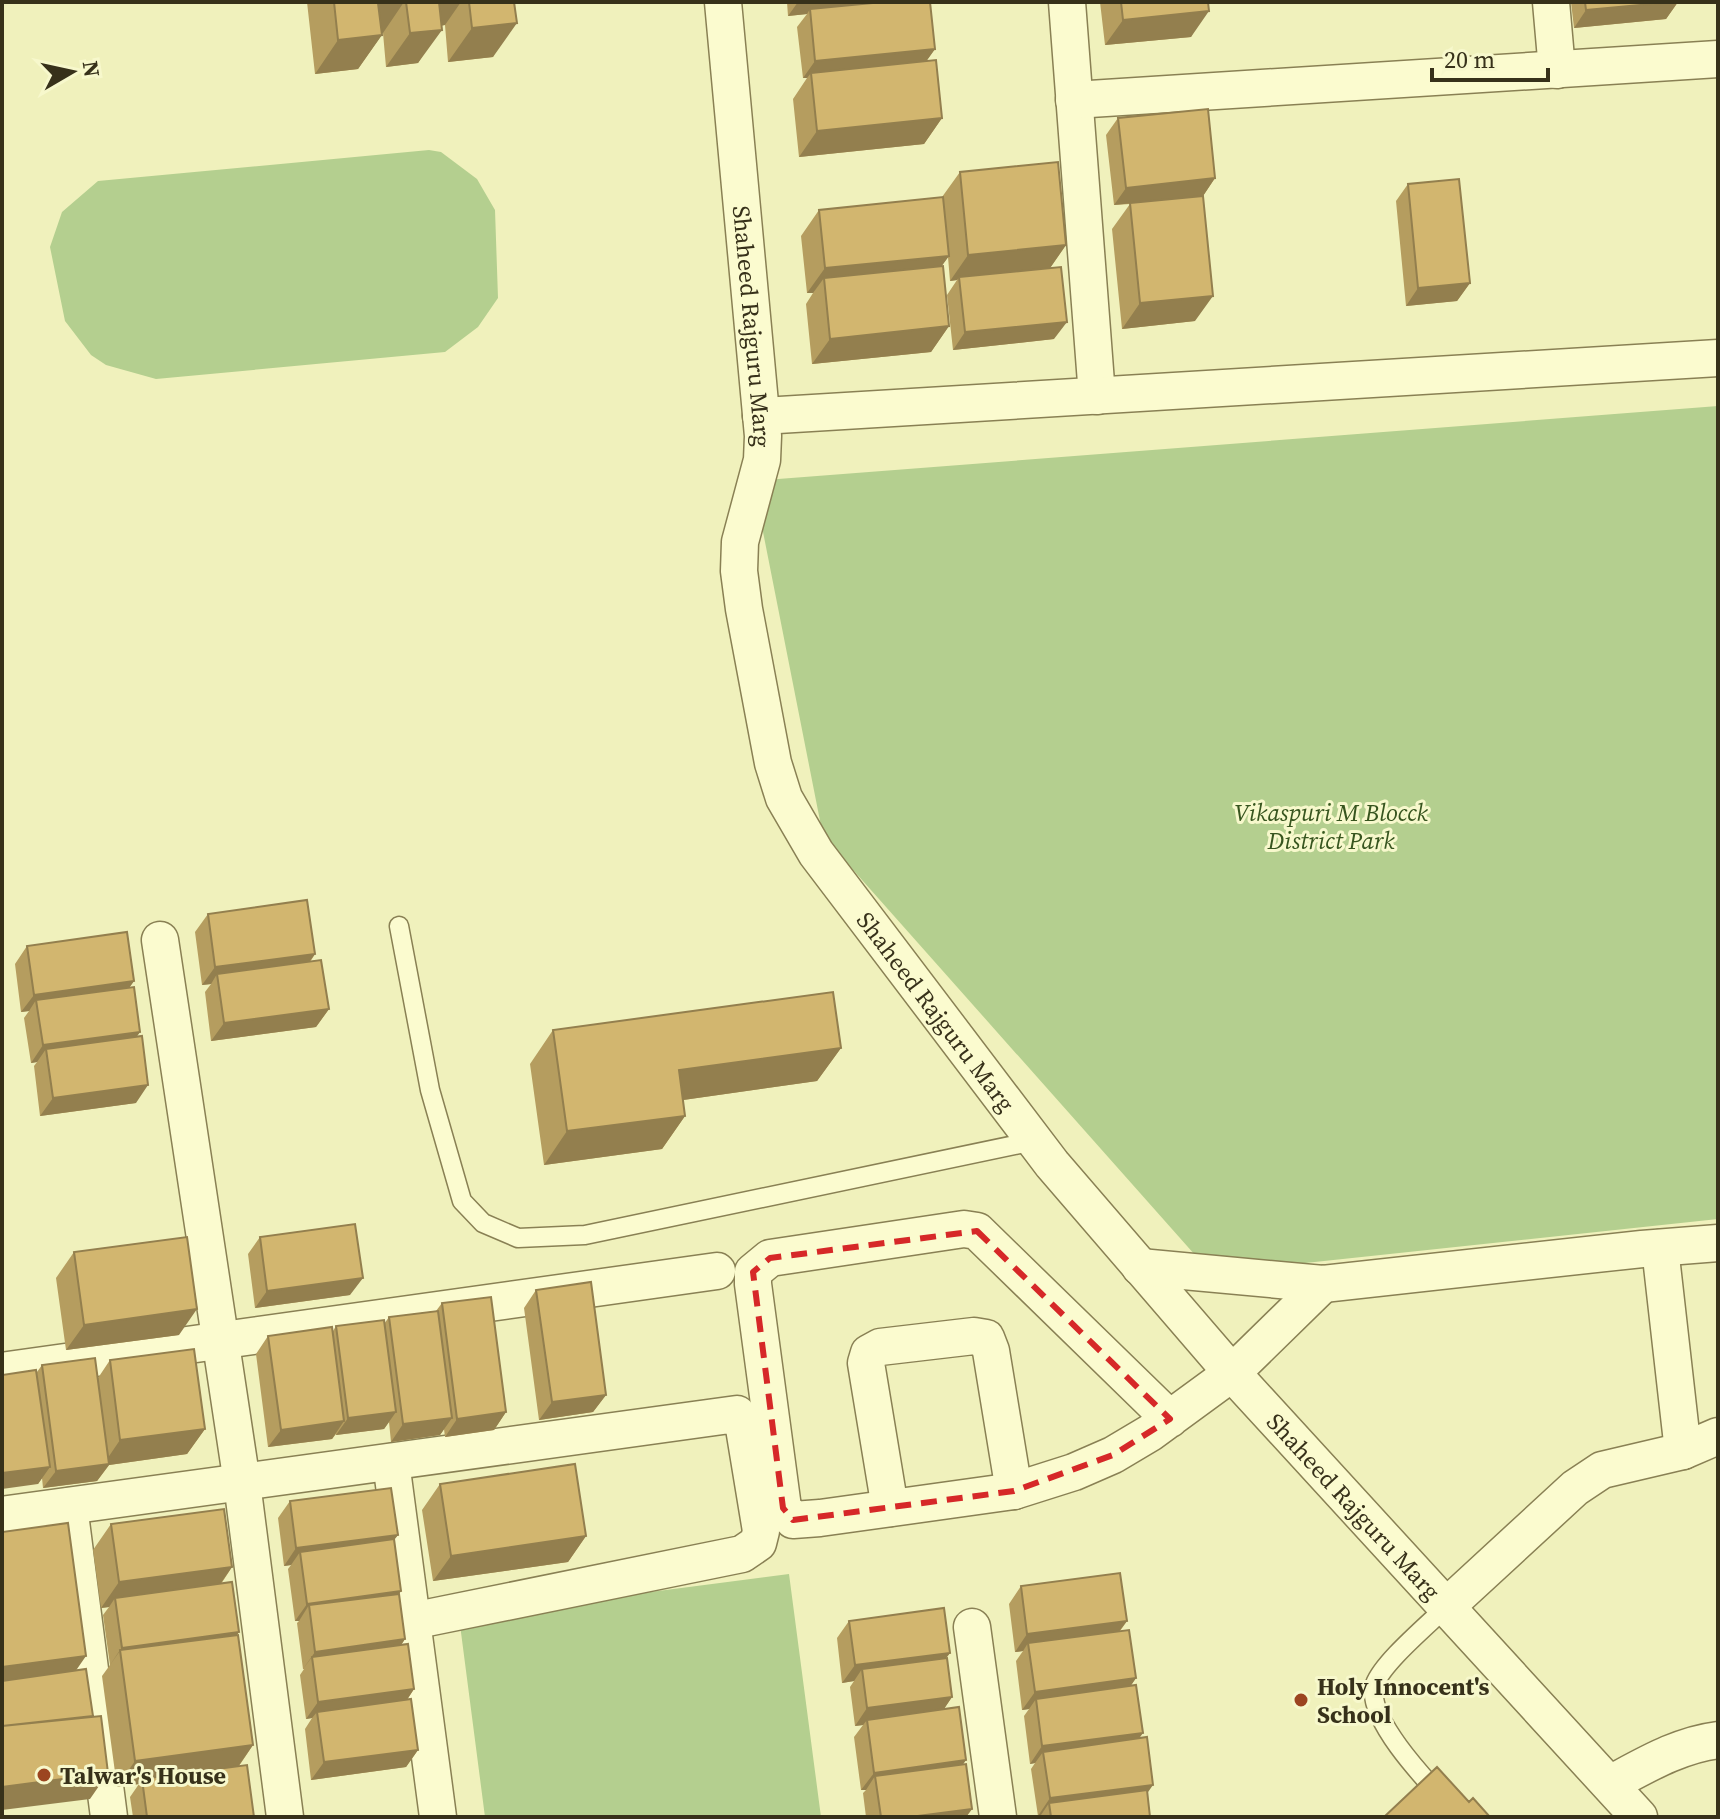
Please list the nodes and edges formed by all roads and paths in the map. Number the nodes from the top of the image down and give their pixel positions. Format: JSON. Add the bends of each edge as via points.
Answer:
{"nodes":[{"id":1,"x":723,"y":2,"type":"edge"},
{"id":2,"x":1067,"y":2,"type":"edge"},
{"id":3,"x":1551,"y":2,"type":"edge"},
{"id":4,"x":1718,"y":59,"type":"edge"},
{"id":5,"x":1557,"y":70,"type":"junction"},
{"id":6,"x":1074,"y":100,"type":"junction"},
{"id":7,"x":1718,"y":358,"type":"edge"},
{"id":8,"x":1097,"y":396,"type":"junction"},
{"id":9,"x":761,"y":416,"type":"junction"},
{"id":10,"x":399,"y":926,"type":"dead end"},
{"id":11,"x":160,"y":940,"type":"dead end"},
{"id":12,"x":1034,"y":1141,"type":"junction"},
{"id":13,"x":1718,"y":1243,"type":"edge"},
{"id":14,"x":1660,"y":1248,"type":"junction"},
{"id":15,"x":1140,"y":1267,"type":"junction"},
{"id":16,"x":717,"y":1271,"type":"dead end"},
{"id":17,"x":1323,"y":1284,"type":"junction"},
{"id":18,"x":220,"y":1340,"type":"junction"},
{"id":19,"x":2,"y":1371,"type":"edge"},
{"id":20,"x":1232,"y":1373,"type":"junction"},
{"id":21,"x":1170,"y":1419,"type":"junction"},
{"id":22,"x":1718,"y":1436,"type":"edge"},
{"id":23,"x":1683,"y":1451,"type":"junction"},
{"id":24,"x":391,"y":1462,"type":"junction"},
{"id":25,"x":242,"y":1483,"type":"junction"},
{"id":26,"x":1014,"y":1491,"type":"junction"},
{"id":27,"x":69,"y":1506,"type":"junction"},
{"id":28,"x":890,"y":1508,"type":"junction"},
{"id":29,"x":2,"y":1515,"type":"edge"},
{"id":30,"x":1447,"y":1606,"type":"junction"},
{"id":31,"x":412,"y":1621,"type":"junction"},
{"id":32,"x":972,"y":1627,"type":"dead end"},
{"id":33,"x":1718,"y":1740,"type":"edge"},
{"id":34,"x":1610,"y":1784,"type":"junction"},
{"id":35,"x":109,"y":1817,"type":"edge"},
{"id":36,"x":285,"y":1817,"type":"edge"},
{"id":37,"x":438,"y":1817,"type":"edge"},
{"id":38,"x":998,"y":1817,"type":"edge"},
{"id":39,"x":1460,"y":1817,"type":"edge"},
{"id":40,"x":1639,"y":1817,"type":"edge"}],
"edges":[{"from":1,"to":9,"type":"street","name":"Shaheed Rajguru Marg"},
{"from":2,"to":6,"type":"street"},
{"from":3,"to":5,"type":"street"},
{"from":4,"to":5,"type":"street"},
{"from":5,"to":6,"type":"street"},
{"from":6,"to":8,"type":"street"},
{"from":7,"to":8,"type":"street"},
{"from":8,"to":9,"type":"street"},
{"from":9,"to":12,"type":"street","name":"Shaheed Rajguru Marg","via":[[762,460],[740,542],[739,571],[784,798],[816,853]]},
{"from":10,"to":12,"type":"lane","via":[[430,1090],[462,1201],[483,1223],[518,1238],[585,1235]]},
{"from":11,"to":18,"type":"street"},
{"from":12,"to":15,"type":"street","name":"Shaheed Rajguru Marg"},
{"from":13,"to":14,"type":"street"},
{"from":14,"to":17,"type":"street"},
{"from":14,"to":23,"type":"street"},
{"from":15,"to":17,"type":"street"},
{"from":15,"to":20,"type":"street","name":"Shaheed Rajguru Marg"},
{"from":16,"to":18,"type":"street"},
{"from":17,"to":20,"type":"street"},
{"from":18,"to":19,"type":"street"},
{"from":18,"to":25,"type":"street"},
{"from":20,"to":21,"type":"street"},
{"from":20,"to":30,"type":"street","name":"Shaheed Rajguru Marg"},
{"from":21,"to":26,"type":"street","via":[[1113,1455]]},
{"from":21,"to":28,"type":"street","via":[[977,1231],[770,1258],[753,1272],[753,1284],[783,1508],[793,1520]]},
{"from":22,"to":23,"type":"street"},
{"from":23,"to":30,"type":"street","via":[[1602,1470],[1575,1488]]},
{"from":24,"to":25,"type":"street"},
{"from":24,"to":31,"type":"street"},
{"from":24,"to":31,"type":"street","via":[[737,1414],[744,1428],[761,1531],[758,1543],[742,1554]]},
{"from":25,"to":27,"type":"street"},
{"from":25,"to":36,"type":"street"},
{"from":26,"to":28,"type":"street"},
{"from":26,"to":28,"type":"street","via":[[986,1338],[880,1347],[869,1353],[866,1363]]},
{"from":27,"to":29,"type":"street"},
{"from":27,"to":35,"type":"street"},
{"from":30,"to":34,"type":"street","name":"Shaheed Rajguru Marg"},
{"from":30,"to":39,"type":"lane","via":[[1385,1666],[1374,1686],[1377,1712],[1401,1752]]},
{"from":31,"to":37,"type":"street"},
{"from":32,"to":38,"type":"street"},
{"from":33,"to":34,"type":"street","via":[[1687,1746]]},
{"from":34,"to":40,"type":"street","name":"Shaheed Rajguru Marg"}]}
